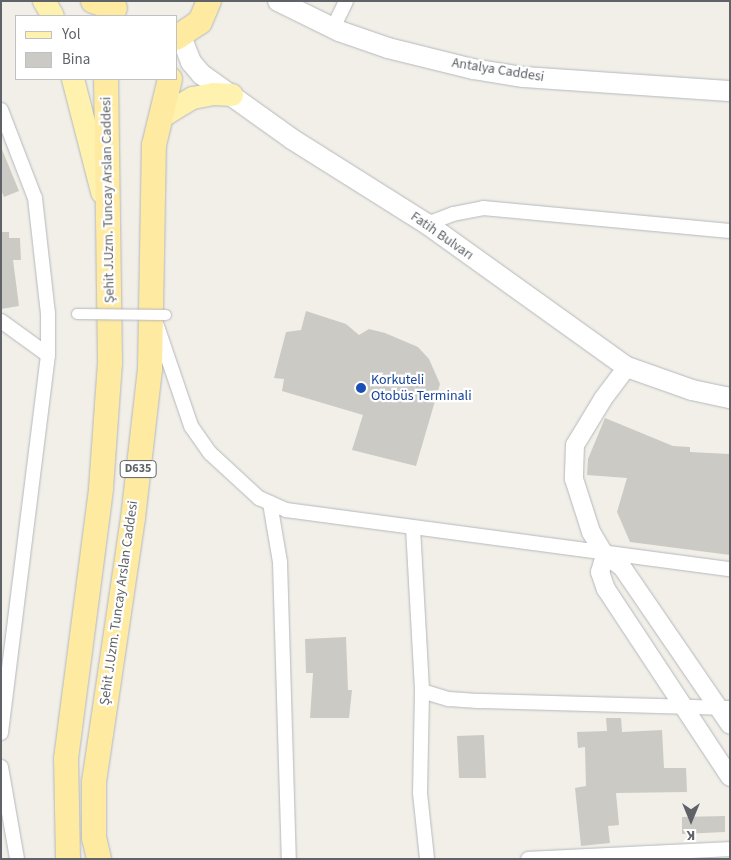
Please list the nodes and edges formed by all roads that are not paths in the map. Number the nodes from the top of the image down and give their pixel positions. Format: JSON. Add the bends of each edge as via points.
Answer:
{"nodes":[{"id":1,"x":44,"y":1,"type":"edge"},
{"id":2,"x":209,"y":1,"type":"edge"},
{"id":3,"x":278,"y":1,"type":"edge"},
{"id":4,"x":346,"y":1,"type":"edge"},
{"id":5,"x":52,"y":15,"type":"edge"},
{"id":6,"x":332,"y":28,"type":"junction"},
{"id":7,"x":179,"y":37,"type":"edge"},
{"id":8,"x":74,"y":80,"type":"edge"},
{"id":9,"x":106,"y":80,"type":"edge"},
{"id":10,"x":170,"y":80,"type":"edge"},
{"id":11,"x":730,"y":91,"type":"edge"},
{"id":12,"x":232,"y":95,"type":"junction"},
{"id":13,"x":1,"y":110,"type":"edge"},
{"id":14,"x":161,"y":118,"type":"junction"},
{"id":15,"x":108,"y":222,"type":"junction"},
{"id":16,"x":427,"y":224,"type":"junction"},
{"id":17,"x":730,"y":231,"type":"edge"},
{"id":18,"x":158,"y":310,"type":"junction"},
{"id":19,"x":77,"y":314,"type":"dead end"},
{"id":20,"x":1,"y":321,"type":"edge"},
{"id":21,"x":48,"y":355,"type":"junction"},
{"id":22,"x":627,"y":367,"type":"junction"},
{"id":23,"x":730,"y":398,"type":"edge"},
{"id":24,"x":270,"y":503,"type":"junction"},
{"id":25,"x":413,"y":528,"type":"junction"},
{"id":26,"x":605,"y":555,"type":"junction"},
{"id":27,"x":730,"y":569,"type":"edge"},
{"id":28,"x":422,"y":691,"type":"junction"},
{"id":29,"x":723,"y":707,"type":"edge"},
{"id":30,"x":683,"y":708,"type":"junction"},
{"id":31,"x":730,"y":725,"type":"edge"},
{"id":32,"x":1,"y":734,"type":"edge"},
{"id":33,"x":1,"y":767,"type":"edge"},
{"id":34,"x":730,"y":777,"type":"edge"},
{"id":35,"x":730,"y":849,"type":"edge"},
{"id":36,"x":17,"y":859,"type":"edge"},
{"id":37,"x":68,"y":859,"type":"edge"},
{"id":38,"x":99,"y":859,"type":"edge"},
{"id":39,"x":289,"y":859,"type":"edge"},
{"id":40,"x":427,"y":859,"type":"edge"},
{"id":41,"x":528,"y":859,"type":"edge"}],
"edges":[{"from":1,"to":5,"type":"main road"},
{"from":2,"to":7,"type":"highway","via":[[200,22]]},
{"from":3,"to":6,"type":"main road","name":"Antalya Caddesi"},
{"from":4,"to":6,"type":"street"},
{"from":6,"to":11,"type":"main road","name":"Antalya Caddesi","via":[[388,48],[523,77]]},
{"from":7,"to":12,"type":"main road","name":"Fatih Bulvarı","via":[[201,74]]},
{"from":8,"to":15,"type":"main road","via":[[90,135]]},
{"from":9,"to":15,"type":"highway","name":"Şehit J.Uzm. Tuncay Arslan Caddesi","number":"D635"},
{"from":10,"to":14,"type":"highway","name":"Şehit J.Uzm. Tuncay Arslan Caddesi","number":"D635"},
{"from":12,"to":14,"type":"main road","via":[[193,98]]},
{"from":12,"to":16,"type":"main road","name":"Fatih Bulvarı","via":[[292,139]]},
{"from":13,"to":21,"type":"street","via":[[35,198],[48,313]]},
{"from":14,"to":18,"type":"highway","name":"Şehit J.Uzm. Tuncay Arslan Caddesi","number":"D635","via":[[154,145]]},
{"from":15,"to":37,"type":"highway","name":"Şehit J.Uzm. Tuncay Arslan Caddesi","number":"D635","via":[[110,362],[101,488],[66,759]]},
{"from":16,"to":17,"type":"street","via":[[483,208]]},
{"from":16,"to":22,"type":"main road","name":"Fatih Bulvarı"},
{"from":18,"to":19,"type":"street","bridge":true},
{"from":18,"to":24,"type":"street","via":[[191,426],[210,453],[259,498]]},
{"from":18,"to":38,"type":"highway","name":"Şehit J.Uzm. Tuncay Arslan Caddesi","number":"D635","via":[[135,500],[94,782],[94,838]]},
{"from":20,"to":21,"type":"street"},
{"from":21,"to":32,"type":"street"},
{"from":22,"to":23,"type":"main road","name":"Fatih Bulvarı","via":[[692,390]]},
{"from":22,"to":26,"type":"street","via":[[575,445],[574,479],[591,532]]},
{"from":24,"to":25,"type":"street","via":[[286,510]]},
{"from":24,"to":39,"type":"street","via":[[280,562]]},
{"from":25,"to":26,"type":"street"},
{"from":25,"to":28,"type":"street"},
{"from":26,"to":27,"type":"street"},
{"from":26,"to":29,"type":"street","via":[[622,567]]},
{"from":26,"to":30,"type":"street","via":[[600,572],[606,589]]},
{"from":28,"to":30,"type":"street","via":[[449,699]]},
{"from":28,"to":40,"type":"street","via":[[420,793]]},
{"from":29,"to":30,"type":"street"},
{"from":29,"to":31,"type":"street"},
{"from":30,"to":34,"type":"street"},
{"from":33,"to":36,"type":"street"},
{"from":35,"to":41,"type":"street"}]}
